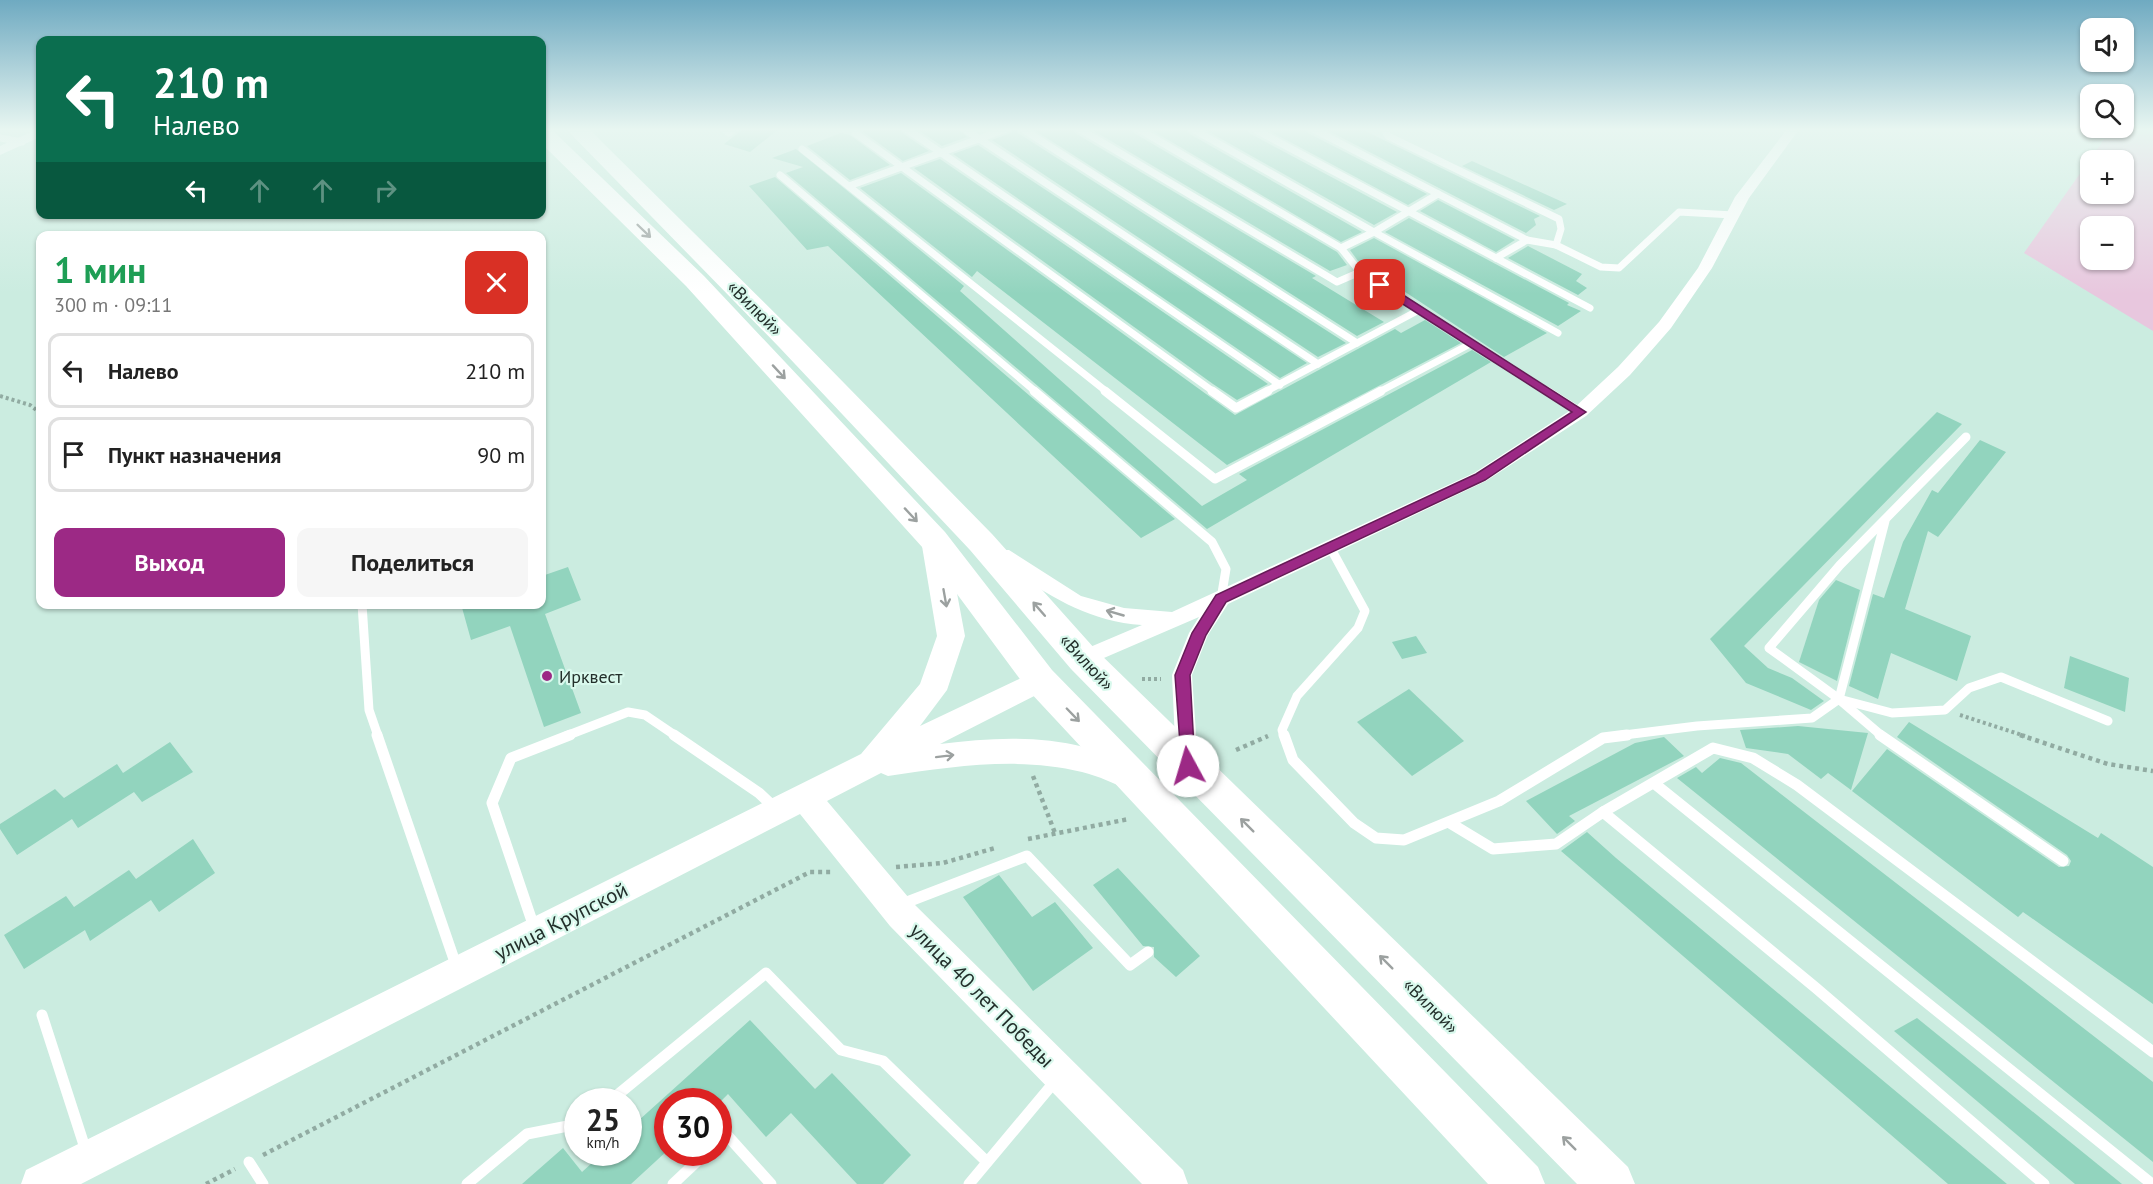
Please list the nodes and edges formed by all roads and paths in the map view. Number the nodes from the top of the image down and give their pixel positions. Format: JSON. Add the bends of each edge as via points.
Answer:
{"nodes":[{"id":1,"x":595,"y":183,"type":"edge"},
{"id":2,"x":631,"y":183,"type":"edge"},
{"id":3,"x":790,"y":183,"type":"edge"},
{"id":4,"x":846,"y":183,"type":"edge"},
{"id":5,"x":857,"y":183,"type":"edge"},
{"id":6,"x":925,"y":183,"type":"edge"},
{"id":7,"x":985,"y":183,"type":"edge"},
{"id":8,"x":1046,"y":183,"type":"edge"},
{"id":9,"x":1108,"y":183,"type":"edge"},
{"id":10,"x":1171,"y":183,"type":"edge"},
{"id":11,"x":1231,"y":183,"type":"edge"},
{"id":12,"x":1288,"y":183,"type":"edge"},
{"id":13,"x":1357,"y":183,"type":"edge"},
{"id":14,"x":1417,"y":183,"type":"edge"},
{"id":15,"x":1485,"y":183,"type":"edge"},
{"id":16,"x":1752,"y":183,"type":"edge"},
{"id":17,"x":849,"y":186,"type":"junction"},
{"id":18,"x":1438,"y":194,"type":"junction"},
{"id":19,"x":1409,"y":211,"type":"junction"},
{"id":20,"x":1732,"y":215,"type":"junction"},
{"id":21,"x":1374,"y":232,"type":"junction"},
{"id":22,"x":1527,"y":240,"type":"junction"},
{"id":23,"x":1556,"y":245,"type":"junction"},
{"id":24,"x":1341,"y":248,"type":"junction"},
{"id":25,"x":1496,"y":258,"type":"junction"},
{"id":26,"x":1360,"y":272,"type":"junction"},
{"id":27,"x":1590,"y":308,"type":"dead end"},
{"id":28,"x":1419,"y":310,"type":"junction"},
{"id":29,"x":1558,"y":333,"type":"dead end"},
{"id":30,"x":1357,"y":343,"type":"junction"},
{"id":31,"x":1472,"y":343,"type":"junction"},
{"id":32,"x":1318,"y":364,"type":"junction"},
{"id":33,"x":1280,"y":385,"type":"junction"},
{"id":34,"x":0,"y":396,"type":"edge"},
{"id":35,"x":36,"y":410,"type":"edge"},
{"id":36,"x":1580,"y":412,"type":"junction"},
{"id":37,"x":1966,"y":438,"type":"dead end"},
{"id":38,"x":1885,"y":519,"type":"junction"},
{"id":39,"x":934,"y":540,"type":"junction"},
{"id":40,"x":981,"y":542,"type":"junction"},
{"id":41,"x":1330,"y":547,"type":"junction"},
{"id":42,"x":1221,"y":599,"type":"junction"},
{"id":43,"x":362,"y":609,"type":"edge"},
{"id":44,"x":1173,"y":620,"type":"junction"},
{"id":45,"x":1083,"y":659,"type":"junction"},
{"id":46,"x":1040,"y":680,"type":"junction"},
{"id":47,"x":1839,"y":699,"type":"junction"},
{"id":48,"x":1945,"y":710,"type":"junction"},
{"id":49,"x":2108,"y":721,"type":"dead end"},
{"id":50,"x":1282,"y":730,"type":"junction"},
{"id":51,"x":1236,"y":750,"type":"dead end"},
{"id":52,"x":866,"y":765,"type":"junction"},
{"id":53,"x":1188,"y":766,"type":"junction"},
{"id":54,"x":2153,"y":771,"type":"edge"},
{"id":55,"x":1136,"y":780,"type":"junction"},
{"id":56,"x":1655,"y":784,"type":"junction"},
{"id":57,"x":792,"y":804,"type":"junction"},
{"id":58,"x":1603,"y":812,"type":"junction"},
{"id":59,"x":1129,"y":819,"type":"dead end"},
{"id":60,"x":1450,"y":823,"type":"junction"},
{"id":61,"x":1023,"y":840,"type":"dead end"},
{"id":62,"x":1000,"y":847,"type":"dead end"},
{"id":63,"x":2063,"y":861,"type":"dead end"},
{"id":64,"x":864,"y":871,"type":"junction"},
{"id":65,"x":895,"y":907,"type":"junction"},
{"id":66,"x":536,"y":934,"type":"junction"},
{"id":67,"x":1148,"y":951,"type":"dead end"},
{"id":68,"x":458,"y":973,"type":"junction"},
{"id":69,"x":42,"y":1015,"type":"dead end"},
{"id":70,"x":2153,"y":1052,"type":"edge"},
{"id":71,"x":1061,"y":1073,"type":"junction"},
{"id":72,"x":626,"y":1088,"type":"edge"},
{"id":73,"x":564,"y":1127,"type":"edge"},
{"id":74,"x":732,"y":1141,"type":"edge"},
{"id":75,"x":89,"y":1160,"type":"junction"},
{"id":76,"x":249,"y":1162,"type":"junction"},
{"id":77,"x":987,"y":1162,"type":"junction"},
{"id":78,"x":692,"y":1166,"type":"edge"},
{"id":79,"x":1170,"y":1182,"type":"edge"},
{"id":80,"x":40,"y":1184,"type":"edge"},
{"id":81,"x":206,"y":1184,"type":"edge"},
{"id":82,"x":263,"y":1184,"type":"edge"},
{"id":83,"x":467,"y":1184,"type":"edge"},
{"id":84,"x":673,"y":1184,"type":"edge"},
{"id":85,"x":771,"y":1184,"type":"edge"},
{"id":86,"x":969,"y":1184,"type":"edge"},
{"id":87,"x":1521,"y":1184,"type":"edge"},
{"id":88,"x":1611,"y":1184,"type":"edge"},
{"id":89,"x":2044,"y":1184,"type":"edge"},
{"id":90,"x":2152,"y":1184,"type":"edge"}],
"edges":[{"from":1,"to":39,"type":"highway","name":"«Вилюй»","one_way":true,"via":[[695,281]]},
{"from":2,"to":40,"type":"highway","name":"«Вилюй»"},
{"from":3,"to":42,"type":"lane","via":[[1212,542],[1226,569]]},
{"from":4,"to":17,"type":"lane"},
{"from":5,"to":17,"type":"lane"},
{"from":6,"to":33,"type":"lane","via":[[1236,408]]},
{"from":7,"to":33,"type":"lane"},
{"from":8,"to":32,"type":"lane"},
{"from":9,"to":30,"type":"lane"},
{"from":10,"to":26,"type":"lane","via":[[1337,282]]},
{"from":11,"to":24,"type":"lane"},
{"from":12,"to":21,"type":"lane"},
{"from":13,"to":19,"type":"lane"},
{"from":14,"to":18,"type":"lane"},
{"from":15,"to":23,"type":"lane","via":[[1559,219],[1561,229]]},
{"from":16,"to":20,"type":"street"},
{"from":17,"to":31,"type":"lane","via":[[1215,479]]},
{"from":18,"to":19,"type":"lane"},
{"from":18,"to":22,"type":"lane"},
{"from":19,"to":21,"type":"lane"},
{"from":19,"to":25,"type":"lane"},
{"from":20,"to":23,"type":"lane","via":[[1679,212],[1619,268],[1601,267]]},
{"from":20,"to":36,"type":"street","via":[[1705,268],[1665,325]]},
{"from":21,"to":24,"type":"lane"},
{"from":21,"to":29,"type":"lane"},
{"from":22,"to":23,"type":"lane"},
{"from":22,"to":25,"type":"lane"},
{"from":24,"to":26,"type":"lane"},
{"from":25,"to":27,"type":"lane"},
{"from":26,"to":28,"type":"lane"},
{"from":28,"to":30,"type":"lane"},
{"from":28,"to":31,"type":"lane"},
{"from":30,"to":32,"type":"lane"},
{"from":31,"to":36,"type":"lane"},
{"from":32,"to":33,"type":"lane"},
{"from":34,"to":35,"type":"path"},
{"from":36,"to":41,"type":"street","via":[[1480,477]]},
{"from":37,"to":38,"type":"lane"},
{"from":38,"to":47,"type":"lane"},
{"from":38,"to":47,"type":"lane","via":[[1769,648]]},
{"from":39,"to":46,"type":"highway","name":"«Вилюй»"},
{"from":39,"to":52,"type":"main road","one_way":true,"via":[[951,636],[933,690]]},
{"from":44,"to":40,"type":"street","one_way":true,"via":[[1124,616],[1074,601]]},
{"from":45,"to":40,"type":"highway","name":"«Вилюй»","one_way":true},
{"from":41,"to":42,"type":"street"},
{"from":41,"to":50,"type":"lane","via":[[1365,611],[1358,628],[1297,696]]},
{"from":42,"to":44,"type":"street"},
{"from":42,"to":53,"type":"street","via":[[1199,633],[1182,675]]},
{"from":43,"to":68,"type":"lane","via":[[369,710]]},
{"from":44,"to":45,"type":"street"},
{"from":45,"to":46,"type":"highway","name":"улица Крупской"},
{"from":45,"to":53,"type":"highway","name":"«Вилюй»"},
{"from":46,"to":52,"type":"main road","name":"улица Крупской"},
{"from":46,"to":55,"type":"highway","name":"«Вилюй»","one_way":true},
{"from":47,"to":48,"type":"lane","via":[[1892,712]]},
{"from":47,"to":60,"type":"lane","via":[[1812,718],[1603,738],[1499,801]]},
{"from":47,"to":63,"type":"lane","via":[[1886,739]]},
{"from":48,"to":49,"type":"lane","via":[[1969,688],[2001,677]]},
{"from":48,"to":54,"type":"path","via":[[2108,764]]},
{"from":50,"to":51,"type":"path"},
{"from":50,"to":60,"type":"lane","via":[[1293,760],[1354,823],[1376,838],[1404,840]]},
{"from":52,"to":55,"type":"main road","one_way":true,"via":[[983,752],[1039,751],[1083,759]]},
{"from":52,"to":57,"type":"main road","name":"улица Крупской"},
{"from":88,"to":53,"type":"highway","name":"«Вилюй»","one_way":true},
{"from":55,"to":87,"type":"highway","name":"«Вилюй»"},
{"from":56,"to":58,"type":"lane"},
{"from":56,"to":70,"type":"lane","via":[[1713,748],[1753,758],[1797,785]]},
{"from":56,"to":90,"type":"lane"},
{"from":57,"to":64,"type":"main road","name":"улица 40 лет Победы"},
{"from":57,"to":66,"type":"main road","name":"улица Крупской"},
{"from":57,"to":66,"type":"lane","via":[[759,793],[645,715],[628,712],[511,758],[492,803]]},
{"from":58,"to":60,"type":"lane","via":[[1556,844],[1493,849]]},
{"from":58,"to":89,"type":"lane"},
{"from":59,"to":61,"type":"path"},
{"from":62,"to":64,"type":"path","via":[[943,863]]},
{"from":64,"to":65,"type":"main road","name":"улица 40 лет Победы"},
{"from":64,"to":76,"type":"path","via":[[810,872]]},
{"from":65,"to":67,"type":"lane","via":[[1026,856],[1130,965]]},
{"from":65,"to":71,"type":"main road","name":"улица 40 лет Победы"},
{"from":66,"to":68,"type":"main road","name":"улица Крупской"},
{"from":68,"to":75,"type":"main road","name":"улица Крупской"},
{"from":69,"to":75,"type":"lane"},
{"from":71,"to":77,"type":"lane"},
{"from":71,"to":79,"type":"main road","name":"улица 40 лет Победы"},
{"from":72,"to":77,"type":"lane","via":[[766,973],[841,1050],[883,1061]]},
{"from":73,"to":83,"type":"lane","via":[[527,1134]]},
{"from":74,"to":85,"type":"lane"},
{"from":75,"to":80,"type":"main road","name":"улица Крупской"},
{"from":76,"to":81,"type":"path"},
{"from":76,"to":82,"type":"lane"},
{"from":77,"to":86,"type":"lane"},
{"from":78,"to":84,"type":"lane"}]}
